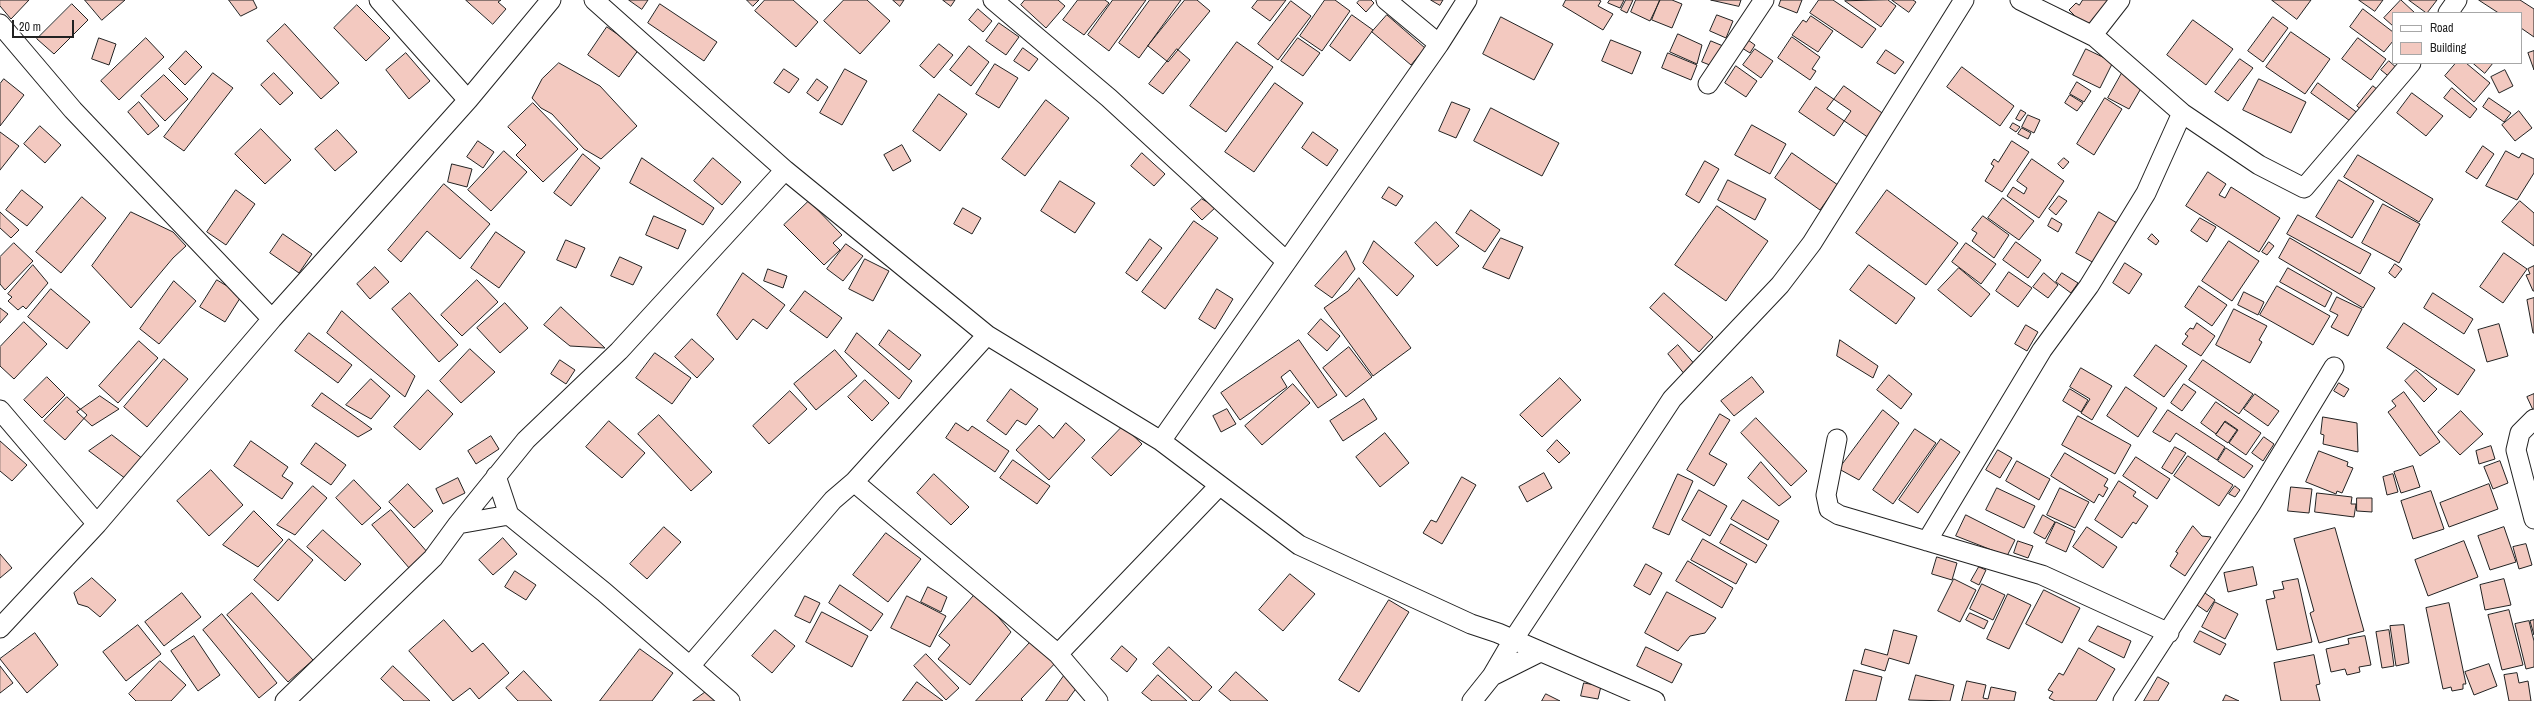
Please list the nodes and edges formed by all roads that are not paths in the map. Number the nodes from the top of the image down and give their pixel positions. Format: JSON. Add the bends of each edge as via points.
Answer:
{"nodes":[{"id":1,"x":379,"y":0,"type":"edge"},
{"id":2,"x":551,"y":0,"type":"edge"},
{"id":3,"x":594,"y":0,"type":"edge"},
{"id":4,"x":993,"y":0,"type":"edge"},
{"id":5,"x":1386,"y":0,"type":"edge"},
{"id":6,"x":1467,"y":0,"type":"edge"},
{"id":7,"x":1764,"y":0,"type":"edge"},
{"id":8,"x":1964,"y":0,"type":"edge"},
{"id":9,"x":2020,"y":0,"type":"edge"},
{"id":10,"x":2120,"y":0,"type":"edge"},
{"id":11,"x":2457,"y":0,"type":"edge"},
{"id":12,"x":2449,"y":12,"type":"edge"},
{"id":13,"x":0,"y":24,"type":"edge"},
{"id":14,"x":2095,"y":36,"type":"junction"},
{"id":15,"x":1439,"y":44,"type":"junction"},
{"id":16,"x":2410,"y":64,"type":"edge"},
{"id":17,"x":1708,"y":84,"type":"dead end"},
{"id":18,"x":468,"y":100,"type":"junction"},
{"id":19,"x":2182,"y":113,"type":"junction"},
{"id":20,"x":785,"y":170,"type":"junction"},
{"id":21,"x":1286,"y":261,"type":"junction"},
{"id":22,"x":272,"y":319,"type":"junction"},
{"id":23,"x":987,"y":335,"type":"junction"},
{"id":24,"x":2334,"y":368,"type":"dead end"},
{"id":25,"x":0,"y":410,"type":"edge"},
{"id":26,"x":2534,"y":419,"type":"edge"},
{"id":27,"x":1837,"y":439,"type":"dead end"},
{"id":28,"x":1161,"y":441,"type":"junction"},
{"id":29,"x":496,"y":476,"type":"junction"},
{"id":30,"x":854,"y":482,"type":"junction"},
{"id":31,"x":1219,"y":486,"type":"junction"},
{"id":32,"x":509,"y":516,"type":"junction"},
{"id":33,"x":2534,"y":519,"type":"edge"},
{"id":34,"x":97,"y":524,"type":"junction"},
{"id":35,"x":458,"y":524,"type":"junction"},
{"id":36,"x":1927,"y":541,"type":"junction"},
{"id":37,"x":0,"y":628,"type":"edge"},
{"id":38,"x":2169,"y":633,"type":"junction"},
{"id":39,"x":1513,"y":640,"type":"junction"},
{"id":40,"x":1540,"y":652,"type":"junction"},
{"id":41,"x":1058,"y":654,"type":"junction"},
{"id":42,"x":690,"y":666,"type":"junction"},
{"id":43,"x":1492,"y":676,"type":"junction"},
{"id":44,"x":286,"y":701,"type":"edge"},
{"id":45,"x":730,"y":701,"type":"edge"},
{"id":46,"x":1098,"y":701,"type":"edge"},
{"id":47,"x":1472,"y":701,"type":"edge"},
{"id":48,"x":1655,"y":701,"type":"edge"},
{"id":49,"x":2123,"y":701,"type":"edge"}],
"edges":[{"from":1,"to":18,"type":"street"},
{"from":2,"to":18,"type":"street"},
{"from":3,"to":20,"type":"street"},
{"from":4,"to":21,"type":"street","via":[[1109,98]]},
{"from":5,"to":15,"type":"street"},
{"from":6,"to":15,"type":"street"},
{"from":7,"to":17,"type":"street"},
{"from":8,"to":39,"type":"street","via":[[1812,243],[1769,296],[1672,399]]},
{"from":9,"to":14,"type":"street"},
{"from":10,"to":14,"type":"street","via":[[2095,32]]},
{"from":11,"to":12,"type":"street"},
{"from":13,"to":22,"type":"street","via":[[73,110]]},
{"from":14,"to":19,"type":"street"},
{"from":15,"to":21,"type":"street"},
{"from":16,"to":19,"type":"street","via":[[2304,188],[2259,165]]},
{"from":18,"to":22,"type":"street"},
{"from":19,"to":36,"type":"street","via":[[2146,193],[2089,286],[2042,350]]},
{"from":20,"to":23,"type":"street"},
{"from":20,"to":29,"type":"street","via":[[619,351],[526,440]]},
{"from":21,"to":28,"type":"street"},
{"from":22,"to":34,"type":"street"},
{"from":23,"to":28,"type":"street"},
{"from":23,"to":30,"type":"street"},
{"from":24,"to":38,"type":"street"},
{"from":25,"to":34,"type":"street"},
{"from":26,"to":33,"type":"street","via":[[2520,433],[2516,450]]},
{"from":27,"to":36,"type":"street","via":[[1826,495],[1829,509],[1839,515]]},
{"from":28,"to":31,"type":"street"},
{"from":29,"to":32,"type":"street"},
{"from":29,"to":35,"type":"street"},
{"from":30,"to":41,"type":"street"},
{"from":30,"to":42,"type":"street","via":[[833,500]]},
{"from":31,"to":39,"type":"street","via":[[1299,545],[1471,624]]},
{"from":31,"to":41,"type":"street"},
{"from":32,"to":35,"type":"street"},
{"from":32,"to":42,"type":"street","via":[[604,592]]},
{"from":34,"to":37,"type":"street"},
{"from":35,"to":44,"type":"street","via":[[433,558]]},
{"from":36,"to":38,"type":"street","via":[[2042,575]]},
{"from":38,"to":49,"type":"street"},
{"from":39,"to":40,"type":"street"},
{"from":39,"to":43,"type":"street"},
{"from":40,"to":43,"type":"street"},
{"from":40,"to":48,"type":"street"},
{"from":41,"to":46,"type":"street"},
{"from":42,"to":45,"type":"street"},
{"from":43,"to":47,"type":"street"}]}
